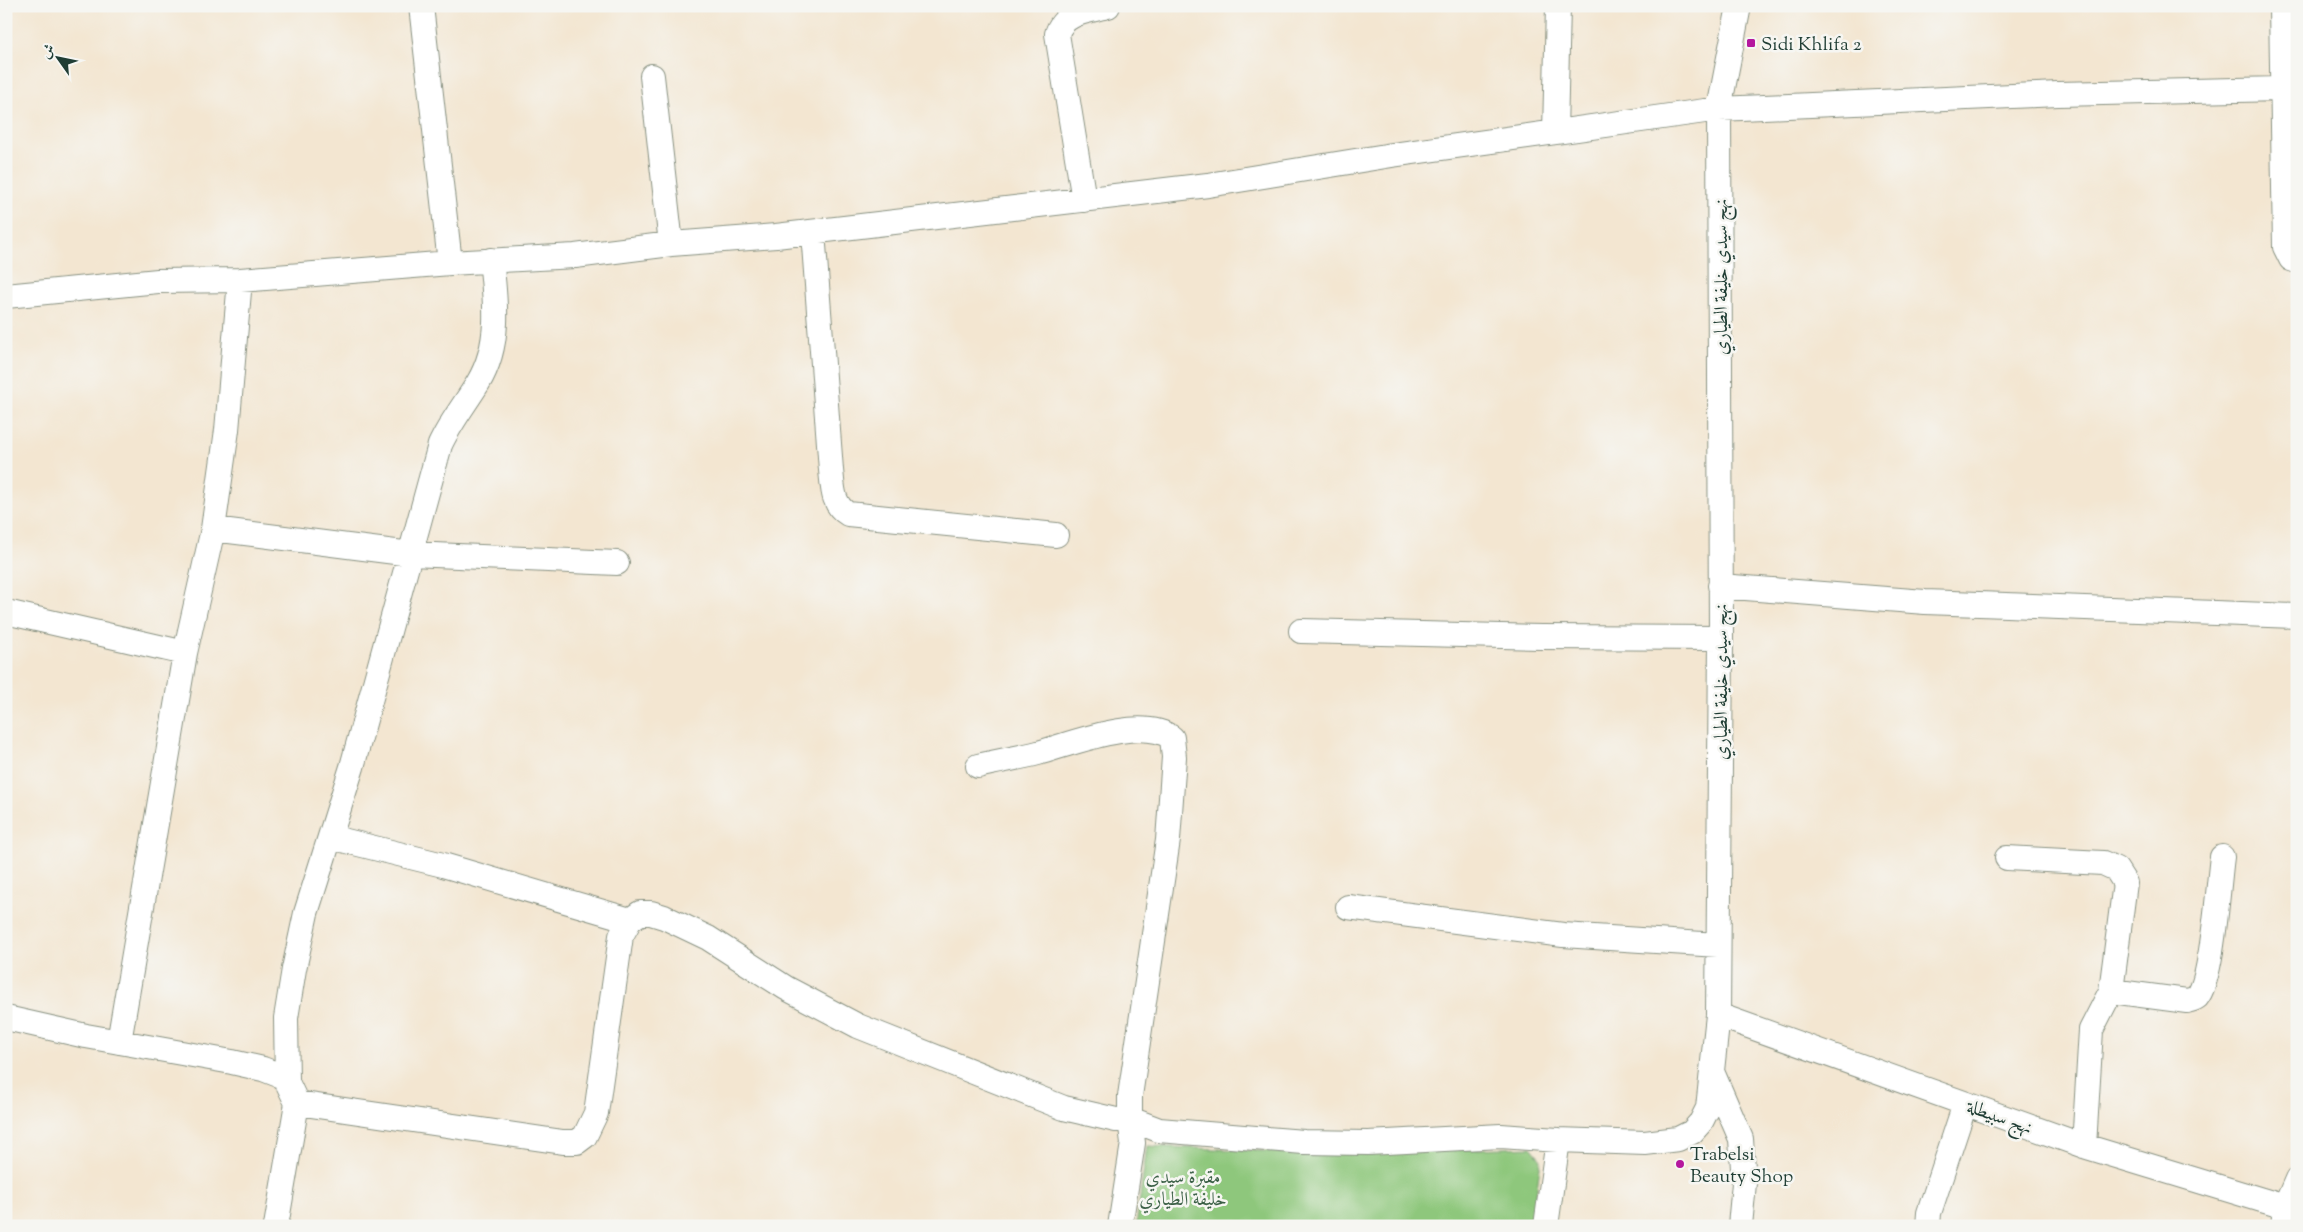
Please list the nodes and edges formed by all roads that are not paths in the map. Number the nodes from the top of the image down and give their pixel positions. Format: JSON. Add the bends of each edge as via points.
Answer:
{"nodes":[{"id":1,"x":421,"y":6,"type":"edge"},
{"id":2,"x":1108,"y":6,"type":"edge"},
{"id":3,"x":1558,"y":6,"type":"edge"},
{"id":4,"x":1739,"y":6,"type":"edge"},
{"id":5,"x":2281,"y":6,"type":"edge"},
{"id":6,"x":2289,"y":32,"type":"edge"},
{"id":7,"x":652,"y":76,"type":"dead end"},
{"id":8,"x":2281,"y":89,"type":"junction"},
{"id":9,"x":1719,"y":110,"type":"junction"},
{"id":10,"x":1555,"y":132,"type":"junction"},
{"id":11,"x":1084,"y":200,"type":"junction"},
{"id":12,"x":813,"y":232,"type":"junction"},
{"id":13,"x":671,"y":244,"type":"junction"},
{"id":14,"x":491,"y":260,"type":"junction"},
{"id":15,"x":2297,"y":261,"type":"edge"},
{"id":16,"x":450,"y":262,"type":"junction"},
{"id":17,"x":240,"y":280,"type":"junction"},
{"id":18,"x":6,"y":296,"type":"edge"},
{"id":19,"x":213,"y":529,"type":"junction"},
{"id":20,"x":1056,"y":535,"type":"dead end"},
{"id":21,"x":411,"y":554,"type":"junction"},
{"id":22,"x":617,"y":563,"type":"dead end"},
{"id":23,"x":1720,"y":586,"type":"junction"},
{"id":24,"x":6,"y":612,"type":"edge"},
{"id":25,"x":2297,"y":616,"type":"edge"},
{"id":26,"x":1301,"y":631,"type":"dead end"},
{"id":27,"x":1721,"y":638,"type":"junction"},
{"id":28,"x":185,"y":653,"type":"junction"},
{"id":29,"x":978,"y":766,"type":"dead end"},
{"id":30,"x":330,"y":837,"type":"junction"},
{"id":31,"x":2222,"y":857,"type":"dead end"},
{"id":32,"x":2007,"y":858,"type":"dead end"},
{"id":33,"x":1348,"y":907,"type":"dead end"},
{"id":34,"x":630,"y":920,"type":"junction"},
{"id":35,"x":1718,"y":945,"type":"junction"},
{"id":36,"x":2111,"y":991,"type":"junction"},
{"id":37,"x":1718,"y":1015,"type":"junction"},
{"id":38,"x":6,"y":1018,"type":"edge"},
{"id":39,"x":119,"y":1042,"type":"junction"},
{"id":40,"x":1713,"y":1073,"type":"junction"},
{"id":41,"x":287,"y":1082,"type":"junction"},
{"id":42,"x":297,"y":1103,"type":"junction"},
{"id":43,"x":1965,"y":1104,"type":"junction"},
{"id":44,"x":1130,"y":1120,"type":"junction"},
{"id":45,"x":1558,"y":1140,"type":"junction"},
{"id":46,"x":2084,"y":1146,"type":"junction"},
{"id":47,"x":2297,"y":1178,"type":"edge"},
{"id":48,"x":2284,"y":1216,"type":"edge"},
{"id":49,"x":276,"y":1226,"type":"edge"},
{"id":50,"x":1120,"y":1226,"type":"edge"},
{"id":51,"x":1546,"y":1226,"type":"edge"},
{"id":52,"x":1740,"y":1226,"type":"edge"},
{"id":53,"x":1928,"y":1226,"type":"edge"}],
"edges":[{"from":1,"to":16,"type":"street"},
{"from":2,"to":11,"type":"street","via":[[1068,17],[1059,26],[1057,34]]},
{"from":3,"to":10,"type":"street"},
{"from":4,"to":9,"type":"street","name":"نهج سيدي خليفة الطياري"},
{"from":5,"to":6,"type":"street"},
{"from":6,"to":8,"type":"street"},
{"from":7,"to":13,"type":"street"},
{"from":8,"to":9,"type":"street","via":[[2058,94]]},
{"from":8,"to":15,"type":"street","via":[[2284,247],[2291,259]]},
{"from":9,"to":10,"type":"street"},
{"from":9,"to":23,"type":"street","name":"نهج سيدي خليفة الطياري"},
{"from":10,"to":11,"type":"street"},
{"from":11,"to":12,"type":"street"},
{"from":12,"to":13,"type":"street"},
{"from":12,"to":20,"type":"street","via":[[831,470],[838,507],[848,514]]},
{"from":13,"to":14,"type":"street","via":[[575,256]]},
{"from":14,"to":16,"type":"street"},
{"from":14,"to":21,"type":"street","via":[[496,329],[493,348],[479,381],[440,445]]},
{"from":16,"to":17,"type":"street"},
{"from":17,"to":18,"type":"street","via":[[158,281]]},
{"from":17,"to":19,"type":"street","via":[[228,430]]},
{"from":19,"to":21,"type":"street"},
{"from":19,"to":28,"type":"street"},
{"from":21,"to":22,"type":"street"},
{"from":21,"to":30,"type":"street"},
{"from":23,"to":25,"type":"street","via":[[1925,602]]},
{"from":23,"to":27,"type":"street","name":"نهج سيدي خليفة الطياري"},
{"from":24,"to":28,"type":"street"},
{"from":26,"to":27,"type":"street"},
{"from":27,"to":35,"type":"street","name":"نهج سيدي خليفة الطياري"},
{"from":28,"to":39,"type":"street"},
{"from":29,"to":44,"type":"street","via":[[1107,732],[1148,731],[1172,738],[1174,757],[1168,840],[1130,1096]]},
{"from":30,"to":34,"type":"street","via":[[443,865]]},
{"from":30,"to":41,"type":"street","via":[[306,913],[294,969],[285,1034]]},
{"from":31,"to":36,"type":"street","via":[[2208,968],[2196,998],[2187,1001]]},
{"from":32,"to":36,"type":"street","via":[[2103,864],[2121,874],[2125,883]]},
{"from":33,"to":35,"type":"street","via":[[1563,935]]},
{"from":34,"to":42,"type":"street","via":[[621,936],[596,1113],[585,1136],[577,1142]]},
{"from":34,"to":44,"type":"street","name":"نهج سيدي خليفة الطياري","via":[[640,913],[664,917],[708,938],[786,988],[858,1026],[1064,1108],[1116,1120]]},
{"from":35,"to":37,"type":"street","name":"نهج سيدي خليفة الطياري"},
{"from":36,"to":46,"type":"street","via":[[2091,1030]]},
{"from":37,"to":40,"type":"street","name":"نهج سيدي خليفة الطياري"},
{"from":37,"to":43,"type":"street","name":"نهج سبيطلة"},
{"from":38,"to":39,"type":"street"},
{"from":39,"to":41,"type":"street","via":[[263,1068]]},
{"from":40,"to":45,"type":"street","name":"نهج سيدي خليفة الطياري","via":[[1708,1108],[1702,1122],[1678,1139],[1645,1142]]},
{"from":40,"to":52,"type":"street","via":[[1742,1139],[1744,1183]]},
{"from":41,"to":42,"type":"street"},
{"from":42,"to":49,"type":"street"},
{"from":43,"to":46,"type":"street","name":"نهج سبيطلة"},
{"from":43,"to":53,"type":"street","via":[[1928,1213]]},
{"from":44,"to":45,"type":"street","name":"نهج سيدي خليفة الطياري","via":[[1160,1130],[1304,1142],[1368,1143],[1501,1136]]},
{"from":44,"to":50,"type":"street","via":[[1132,1143]]},
{"from":45,"to":51,"type":"street"},
{"from":46,"to":48,"type":"street","name":"نهج سبيطلة"},
{"from":47,"to":48,"type":"street"}]}
